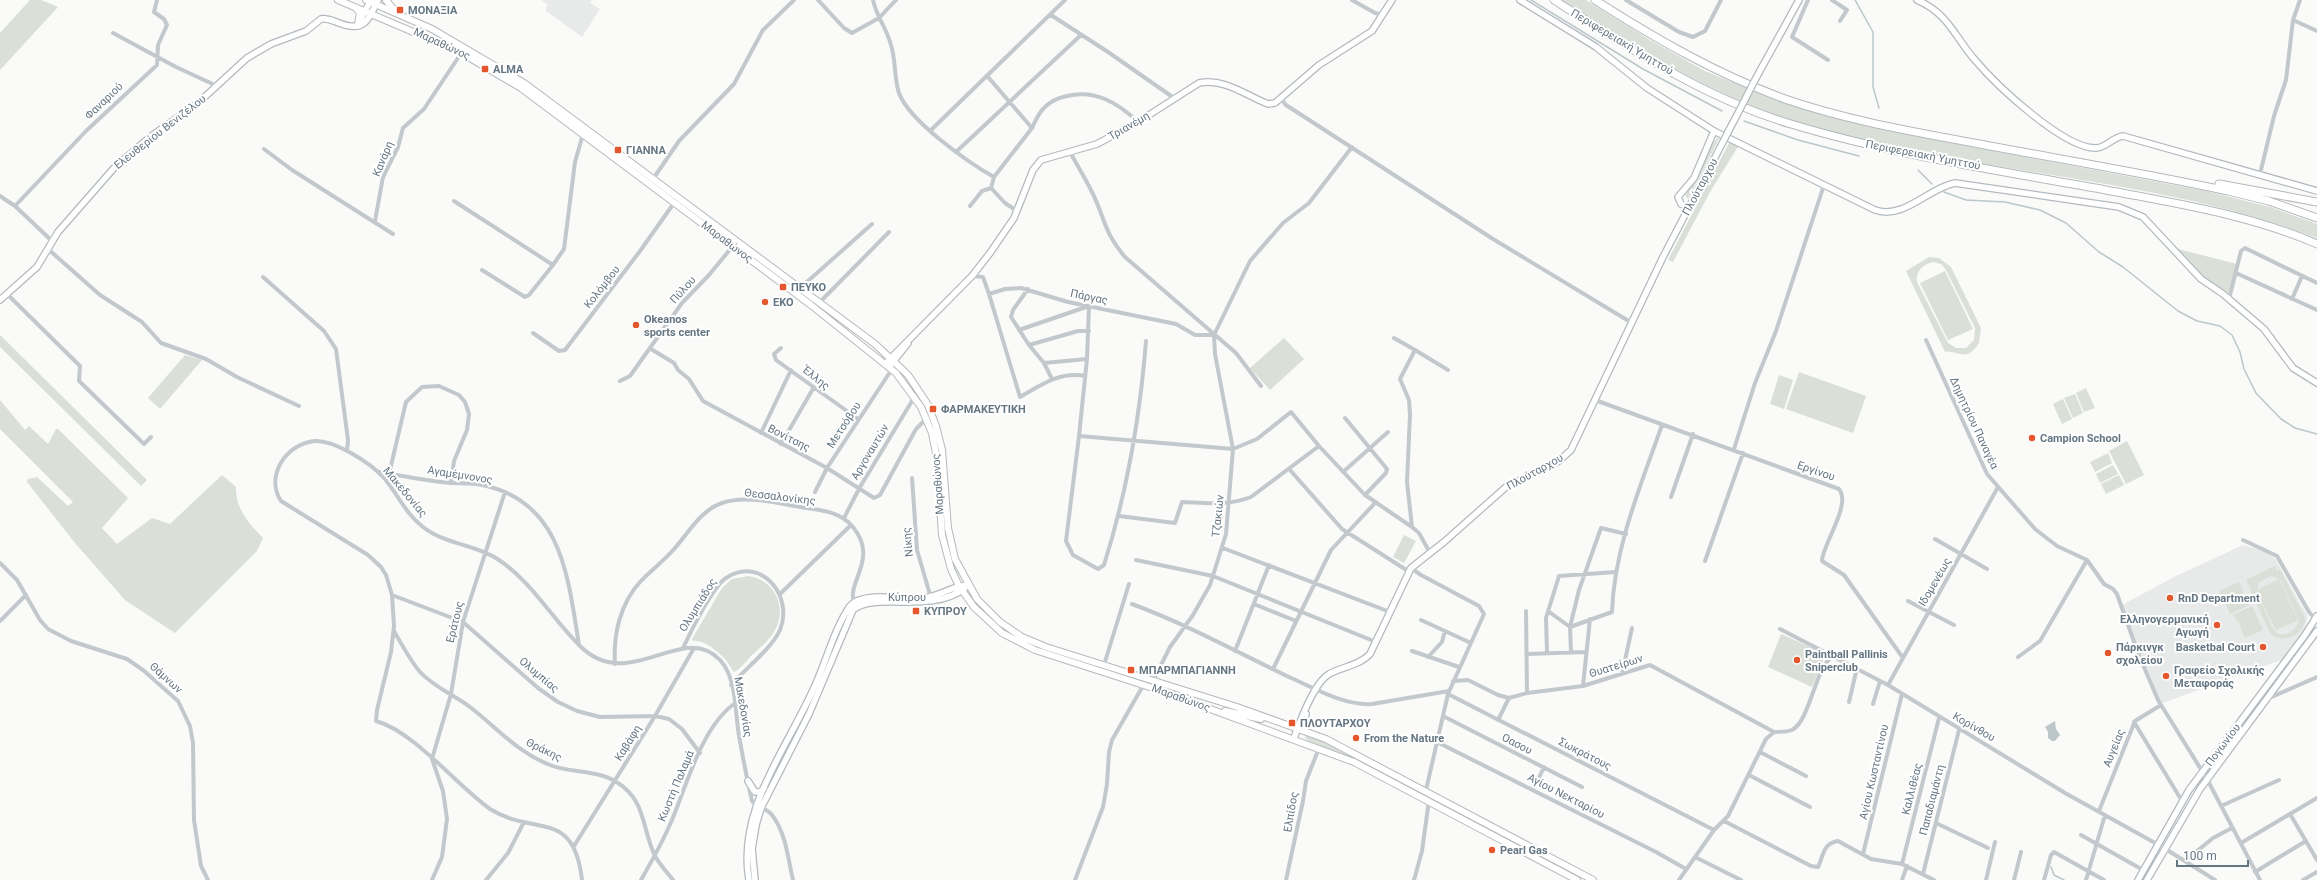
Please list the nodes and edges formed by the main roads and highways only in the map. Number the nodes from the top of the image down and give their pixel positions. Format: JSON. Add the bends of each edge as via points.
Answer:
{"nodes":[{"id":1,"x":338,"y":0,"type":"edge"},
{"id":2,"x":386,"y":0,"type":"edge"},
{"id":3,"x":1554,"y":0,"type":"edge"},
{"id":4,"x":1595,"y":0,"type":"edge"},
{"id":5,"x":372,"y":1,"type":"edge"},
{"id":6,"x":354,"y":6,"type":"junction"},
{"id":7,"x":400,"y":14,"type":"junction"},
{"id":8,"x":356,"y":25,"type":"road end"},
{"id":9,"x":2163,"y":178,"type":"junction"},
{"id":10,"x":2317,"y":202,"type":"edge"},
{"id":11,"x":2317,"y":218,"type":"edge"},
{"id":12,"x":2317,"y":244,"type":"edge"},
{"id":13,"x":1297,"y":732,"type":"junction"},
{"id":14,"x":1577,"y":880,"type":"edge"},
{"id":15,"x":1593,"y":880,"type":"edge"}],
"edges":[{"from":1,"to":6,"type":"main road","name":"Μαραθώνος"},
{"from":2,"to":7,"type":"main road"},
{"from":3,"to":12,"type":"highway","name":"Περιφερειακή Υμηττού","via":[[1675,75],[1718,96],[1788,123],[1861,143],[1924,156],[2202,208],[2268,225]]},
{"from":4,"to":9,"type":"highway","name":"Περιφερειακή Υμηττού","via":[[1702,64],[1806,106],[1893,128]]},
{"from":5,"to":7,"type":"main road","name":"Μαραθώνος"},
{"from":6,"to":8,"type":"main road","via":[[360,12]]},
{"from":6,"to":13,"type":"main road","name":"Μαραθώνος","via":[[462,52],[520,88],[889,367],[915,396],[927,418],[936,454],[945,549],[951,569],[960,588],[990,624],[1020,643],[1050,655],[1144,684],[1215,710]]},
{"from":7,"to":13,"type":"main road","name":"Μαραθώνος","via":[[473,52],[519,80],[893,359],[918,388],[936,426],[943,459],[950,541],[957,564],[968,585],[992,615],[1022,637],[1046,647],[1236,707]]},
{"from":9,"to":10,"type":"highway","via":[[2203,182]]},
{"from":9,"to":11,"type":"highway","name":"Περιφερειακή Υμηττού","via":[[2248,196]]},
{"from":13,"to":14,"type":"main road","name":"Μαραθώνος","via":[[1319,748],[1368,768]]},
{"from":13,"to":15,"type":"main road","name":"Μαραθώνος","via":[[1344,747]]}]}
